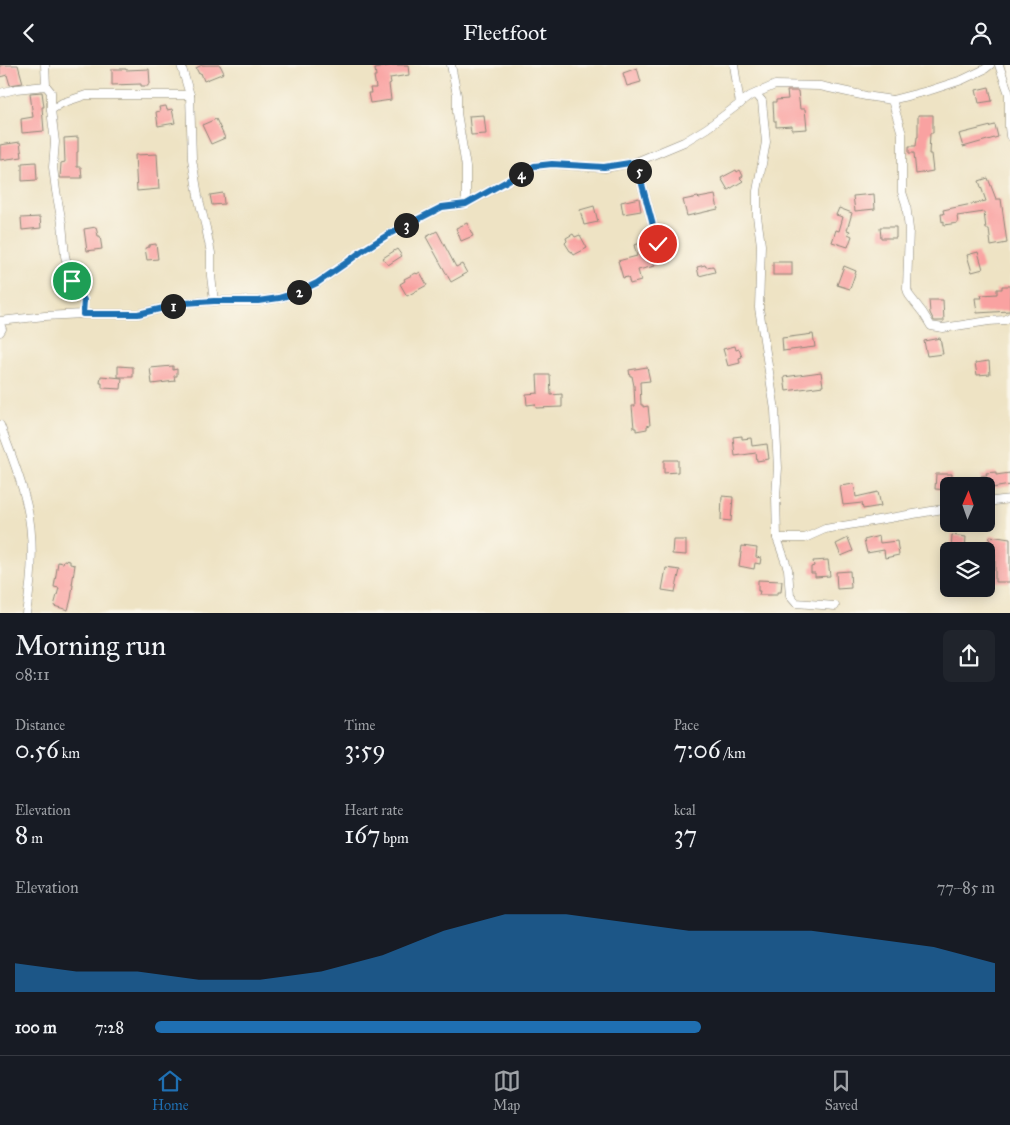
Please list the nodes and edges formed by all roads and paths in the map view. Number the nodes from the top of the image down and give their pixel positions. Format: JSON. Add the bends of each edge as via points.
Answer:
{"nodes":[{"id":1,"x":45,"y":65,"type":"edge"},
{"id":2,"x":181,"y":65,"type":"edge"},
{"id":3,"x":451,"y":65,"type":"edge"},
{"id":4,"x":734,"y":65,"type":"edge"},
{"id":5,"x":990,"y":65,"type":"edge"},
{"id":6,"x":999,"y":65,"type":"edge"},
{"id":7,"x":49,"y":89,"type":"junction"},
{"id":8,"x":0,"y":93,"type":"edge"},
{"id":9,"x":756,"y":93,"type":"junction"},
{"id":10,"x":190,"y":95,"type":"junction"},
{"id":11,"x":892,"y":100,"type":"junction"},
{"id":12,"x":62,"y":103,"type":"junction"},
{"id":13,"x":740,"y":103,"type":"junction"},
{"id":14,"x":1009,"y":104,"type":"edge"},
{"id":15,"x":51,"y":109,"type":"junction"},
{"id":16,"x":1010,"y":136,"type":"edge"},
{"id":17,"x":636,"y":162,"type":"junction"},
{"id":18,"x":466,"y":204,"type":"junction"},
{"id":19,"x":658,"y":244,"type":"dead end"},
{"id":20,"x":214,"y":301,"type":"junction"},
{"id":21,"x":83,"y":314,"type":"junction"},
{"id":22,"x":1010,"y":317,"type":"edge"},
{"id":23,"x":0,"y":323,"type":"edge"},
{"id":24,"x":0,"y":332,"type":"edge"},
{"id":25,"x":0,"y":425,"type":"edge"},
{"id":26,"x":1010,"y":499,"type":"edge"},
{"id":27,"x":995,"y":500,"type":"edge"},
{"id":28,"x":940,"y":510,"type":"edge"},
{"id":29,"x":777,"y":538,"type":"junction"},
{"id":30,"x":835,"y":606,"type":"dead end"},
{"id":31,"x":26,"y":613,"type":"edge"}],
"edges":[{"from":1,"to":7,"type":"street"},
{"from":2,"to":10,"type":"street"},
{"from":3,"to":18,"type":"street","via":[[466,167]]},
{"from":4,"to":13,"type":"street"},
{"from":5,"to":11,"type":"street","via":[[962,80]]},
{"from":6,"to":14,"type":"street"},
{"from":7,"to":8,"type":"street","via":[[16,89]]},
{"from":7,"to":12,"type":"street"},
{"from":7,"to":15,"type":"street"},
{"from":9,"to":11,"type":"street","via":[[775,85],[790,84],[820,86]]},
{"from":9,"to":13,"type":"street"},
{"from":9,"to":29,"type":"street","via":[[762,101],[766,142],[757,191],[761,245],[759,308],[775,409]]},
{"from":10,"to":12,"type":"street","via":[[86,95]]},
{"from":10,"to":20,"type":"street","via":[[192,159],[211,253]]},
{"from":11,"to":22,"type":"street","via":[[902,134],[909,295],[931,326],[943,328]]},
{"from":12,"to":15,"type":"street"},
{"from":13,"to":17,"type":"street","via":[[684,142]]},
{"from":14,"to":16,"type":"street"},
{"from":15,"to":21,"type":"street","via":[[55,142],[53,167],[65,255],[72,281],[84,300]]},
{"from":17,"to":18,"type":"street","via":[[604,167],[534,166]]},
{"from":17,"to":19,"type":"street"},
{"from":18,"to":20,"type":"street","via":[[442,207],[389,234],[317,283],[296,293],[258,301]]},
{"from":20,"to":21,"type":"street","via":[[185,303],[138,314]]},
{"from":21,"to":23,"type":"street"},
{"from":23,"to":24,"type":"street"},
{"from":25,"to":31,"type":"street","via":[[25,496],[31,531],[32,563]]},
{"from":26,"to":27,"type":"street"},
{"from":28,"to":29,"type":"street","via":[[825,529],[805,538]]},
{"from":29,"to":30,"type":"street","via":[[788,569],[790,596],[796,603]]}]}
